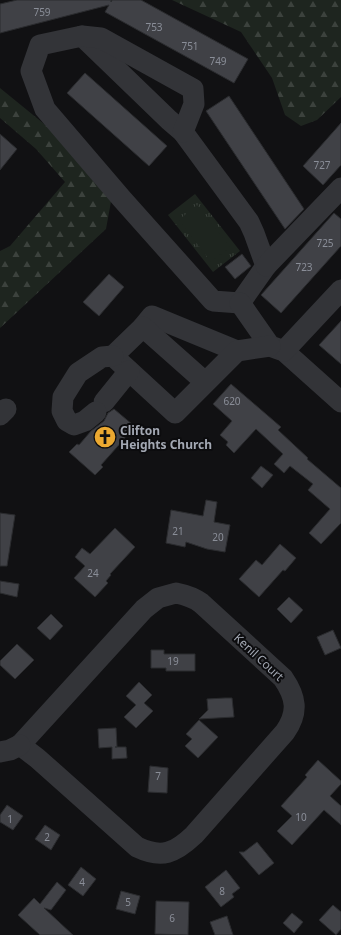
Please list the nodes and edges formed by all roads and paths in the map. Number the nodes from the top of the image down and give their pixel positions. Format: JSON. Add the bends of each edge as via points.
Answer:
{"nodes":[{"id":1,"x":82,"y":36,"type":"junction"},
{"id":2,"x":183,"y":132,"type":"junction"},
{"id":3,"x":341,"y":188,"type":"edge"},
{"id":4,"x":266,"y":266,"type":"junction"},
{"id":5,"x":341,"y":290,"type":"edge"},
{"id":6,"x":240,"y":303,"type":"junction"},
{"id":7,"x":143,"y":327,"type":"junction"},
{"id":8,"x":277,"y":348,"type":"junction"},
{"id":9,"x":237,"y":351,"type":"junction"},
{"id":10,"x":113,"y":356,"type":"junction"},
{"id":11,"x":129,"y":371,"type":"junction"},
{"id":12,"x":205,"y":382,"type":"junction"},
{"id":13,"x":341,"y":402,"type":"edge"},
{"id":14,"x":20,"y":745,"type":"junction"},
{"id":15,"x":0,"y":752,"type":"edge"}],
"edges":[{"from":1,"to":2,"type":"street"},
{"from":1,"to":2,"type":"street","via":[[101,38],[193,89],[194,104]]},
{"from":1,"to":6,"type":"street","via":[[40,46],[31,71],[45,109],[213,301]]},
{"from":2,"to":4,"type":"street","via":[[248,222]]},
{"from":3,"to":4,"type":"street"},
{"from":4,"to":6,"type":"street"},
{"from":5,"to":8,"type":"street"},
{"from":6,"to":8,"type":"street"},
{"from":7,"to":9,"type":"street","via":[[152,316]]},
{"from":7,"to":10,"type":"street"},
{"from":7,"to":12,"type":"street"},
{"from":8,"to":9,"type":"street"},
{"from":8,"to":13,"type":"street"},
{"from":9,"to":12,"type":"street"},
{"from":10,"to":11,"type":"street"},
{"from":10,"to":11,"type":"street","via":[[102,357],[78,373],[63,397],[62,411],[67,421],[74,425],[85,421],[100,407]]},
{"from":11,"to":12,"type":"street","via":[[175,414]]},
{"from":14,"to":14,"type":"street","name":"Kenil Court","via":[[137,847],[146,851],[166,853],[183,846],[194,835],[289,726],[295,706],[290,689],[283,678],[201,603],[176,593],[158,598],[144,609]]},
{"from":14,"to":15,"type":"street","name":"Kenil Court"}]}
